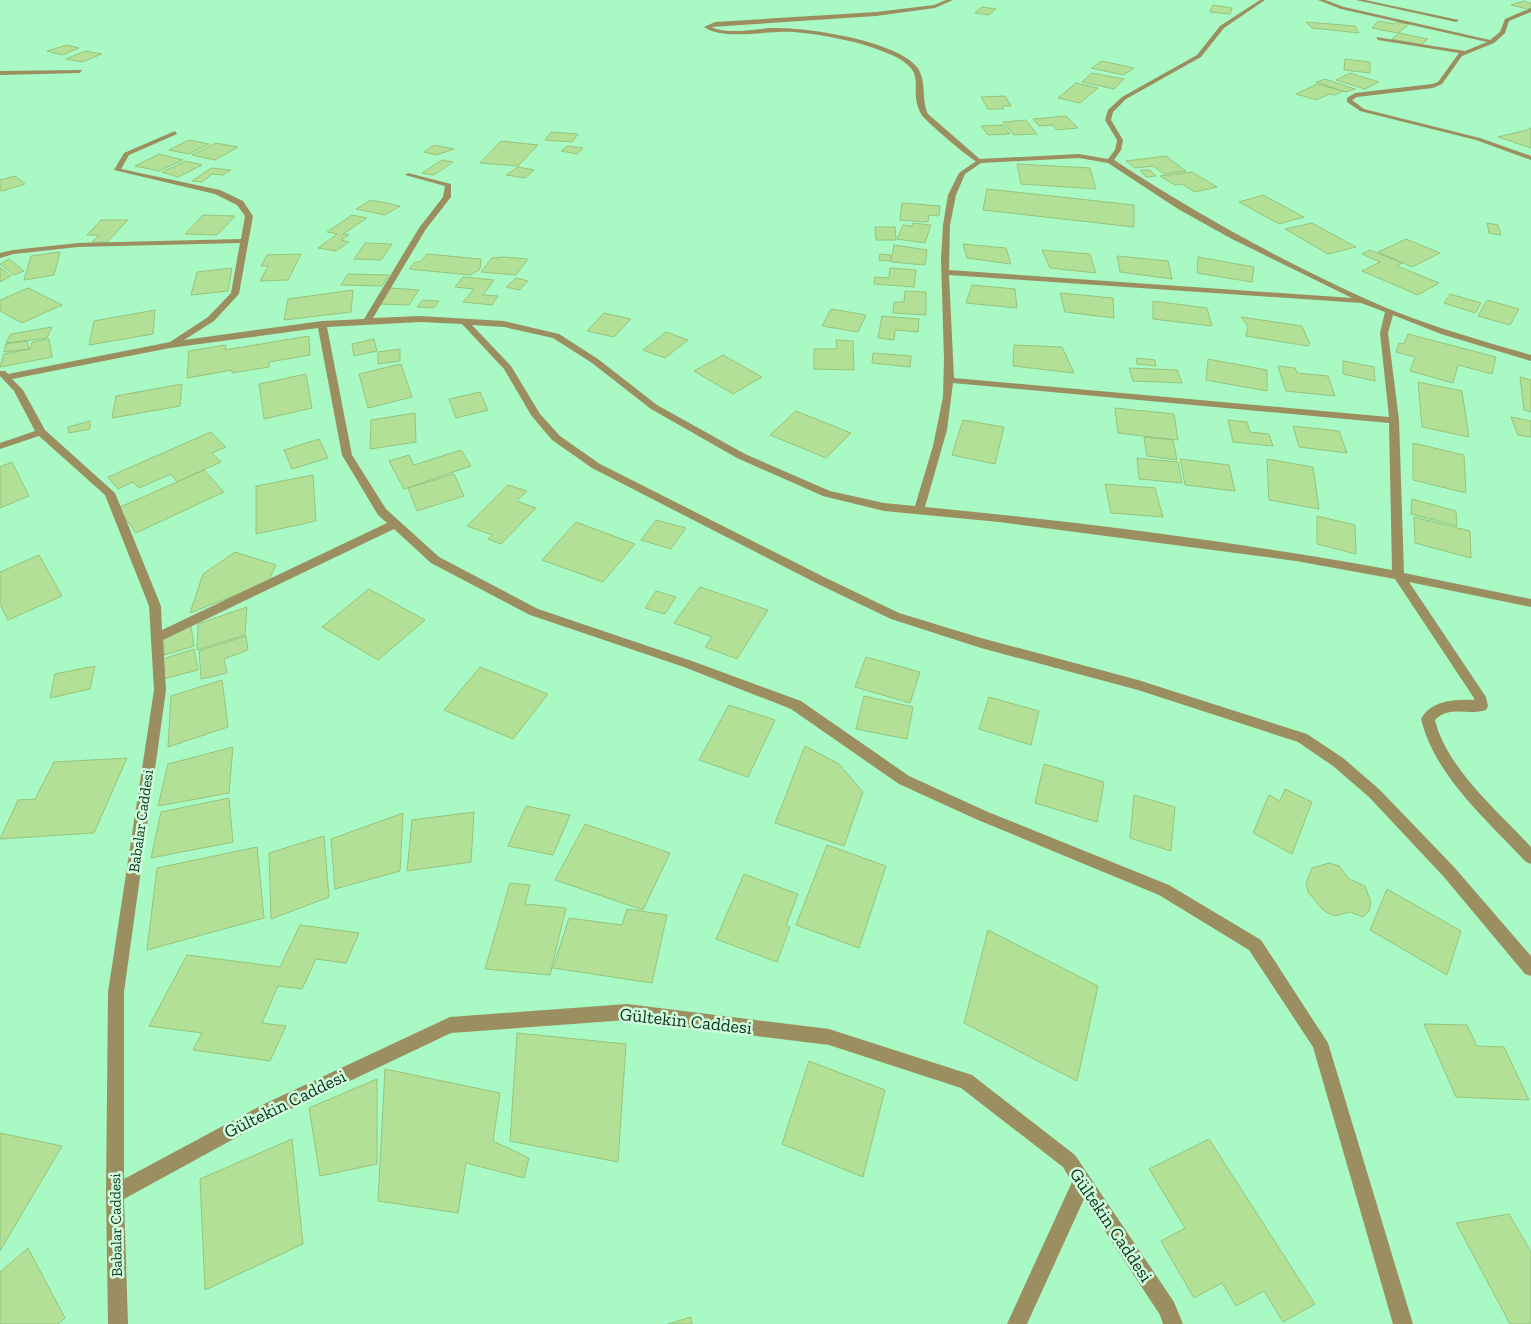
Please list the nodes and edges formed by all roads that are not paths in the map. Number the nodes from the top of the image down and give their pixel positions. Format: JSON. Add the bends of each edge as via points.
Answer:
{"nodes":[{"id":1,"x":951,"y":0,"type":"edge"},
{"id":2,"x":1263,"y":0,"type":"edge"},
{"id":3,"x":1320,"y":0,"type":"edge"},
{"id":4,"x":1358,"y":0,"type":"edge"},
{"id":5,"x":1531,"y":10,"type":"edge"},
{"id":6,"x":1456,"y":20,"type":"dead end"},
{"id":7,"x":1378,"y":38,"type":"dead end"},
{"id":8,"x":1492,"y":42,"type":"junction"},
{"id":9,"x":1466,"y":53,"type":"junction"},
{"id":10,"x":80,"y":71,"type":"dead end"},
{"id":11,"x":0,"y":73,"type":"edge"},
{"id":12,"x":175,"y":133,"type":"dead end"},
{"id":13,"x":1531,"y":158,"type":"edge"},
{"id":14,"x":978,"y":161,"type":"junction"},
{"id":15,"x":1110,"y":161,"type":"junction"},
{"id":16,"x":408,"y":176,"type":"dead end"},
{"id":17,"x":245,"y":241,"type":"junction"},
{"id":18,"x":0,"y":256,"type":"edge"},
{"id":19,"x":946,"y":272,"type":"junction"},
{"id":20,"x":1364,"y":301,"type":"junction"},
{"id":21,"x":1390,"y":311,"type":"junction"},
{"id":22,"x":368,"y":321,"type":"junction"},
{"id":23,"x":465,"y":322,"type":"junction"},
{"id":24,"x":322,"y":324,"type":"junction"},
{"id":25,"x":170,"y":346,"type":"junction"},
{"id":26,"x":1531,"y":358,"type":"edge"},
{"id":27,"x":3,"y":374,"type":"edge"},
{"id":28,"x":949,"y":380,"type":"junction"},
{"id":29,"x":1394,"y":420,"type":"junction"},
{"id":30,"x":41,"y":432,"type":"junction"},
{"id":31,"x":0,"y":446,"type":"edge"},
{"id":32,"x":919,"y":511,"type":"junction"},
{"id":33,"x":394,"y":524,"type":"junction"},
{"id":34,"x":1398,"y":575,"type":"junction"},
{"id":35,"x":1531,"y":603,"type":"edge"},
{"id":36,"x":156,"y":638,"type":"junction"},
{"id":37,"x":1531,"y":857,"type":"edge"},
{"id":38,"x":1531,"y":968,"type":"edge"},
{"id":39,"x":1082,"y":1182,"type":"junction"},
{"id":40,"x":115,"y":1194,"type":"junction"},
{"id":41,"x":118,"y":1324,"type":"edge"},
{"id":42,"x":1017,"y":1324,"type":"edge"},
{"id":43,"x":1173,"y":1324,"type":"edge"},
{"id":44,"x":1403,"y":1324,"type":"edge"}],
"edges":[{"from":1,"to":14,"type":"street","via":[[935,6],[876,14],[707,27],[722,32],[779,30],[831,37],[877,47],[904,59],[916,68],[920,107],[925,115]]},
{"from":2,"to":15,"type":"street","via":[[1222,27],[1199,56],[1124,98],[1110,111],[1108,120],[1120,140]]},
{"from":3,"to":8,"type":"street"},
{"from":4,"to":6,"type":"street"},
{"from":5,"to":8,"type":"street","via":[[1507,20],[1502,33]]},
{"from":7,"to":9,"type":"street"},
{"from":8,"to":9,"type":"street"},
{"from":9,"to":13,"type":"street","via":[[1452,64],[1440,84],[1355,95],[1349,99],[1350,102],[1362,110],[1478,139]]},
{"from":10,"to":11,"type":"street"},
{"from":12,"to":17,"type":"street","via":[[126,154],[117,170],[217,192],[240,203],[249,216]]},
{"from":14,"to":15,"type":"street","via":[[1079,156]]},
{"from":14,"to":19,"type":"street","via":[[966,166],[959,174],[951,196],[945,231]]},
{"from":15,"to":20,"type":"street","via":[[1235,237]]},
{"from":16,"to":22,"type":"street","via":[[449,185],[447,197],[423,228]]},
{"from":17,"to":18,"type":"street","via":[[78,245]]},
{"from":17,"to":25,"type":"street","via":[[235,294],[211,319]]},
{"from":19,"to":20,"type":"street"},
{"from":19,"to":28,"type":"street"},
{"from":20,"to":21,"type":"street"},
{"from":21,"to":26,"type":"street","via":[[1444,332]]},
{"from":21,"to":29,"type":"street","via":[[1384,333]]},
{"from":22,"to":23,"type":"street","via":[[420,319]]},
{"from":22,"to":24,"type":"street"},
{"from":23,"to":32,"type":"street","via":[[504,324],[556,336],[654,407],[741,456],[827,494]]},
{"from":23,"to":38,"type":"street","via":[[508,368],[536,415],[556,438],[596,466],[820,580],[895,616],[1138,685],[1302,738],[1338,762],[1374,793]]},
{"from":24,"to":25,"type":"street"},
{"from":24,"to":33,"type":"street","via":[[347,455],[382,512]]},
{"from":25,"to":27,"type":"street"},
{"from":27,"to":30,"type":"street","name":"Babalar Caddesi","via":[[18,390]]},
{"from":28,"to":29,"type":"street"},
{"from":28,"to":32,"type":"street","via":[[940,440]]},
{"from":29,"to":34,"type":"street"},
{"from":30,"to":31,"type":"street"},
{"from":30,"to":36,"type":"street","name":"Babalar Caddesi","via":[[110,493],[154,606]]},
{"from":32,"to":34,"type":"street","via":[[1000,518],[1286,556]]},
{"from":33,"to":36,"type":"street"},
{"from":33,"to":44,"type":"street","via":[[435,560],[534,612],[688,664],[796,705],[904,780],[982,816],[1164,890],[1255,945],[1320,1043]]},
{"from":34,"to":35,"type":"street"},
{"from":34,"to":37,"type":"street","via":[[1480,697],[1481,706],[1445,706],[1434,711],[1428,719],[1429,729],[1441,753]]},
{"from":36,"to":40,"type":"street","name":"Babalar Caddesi","via":[[160,690],[116,992]]},
{"from":39,"to":40,"type":"street","name":"Gültekin Caddesi","via":[[1069,1161],[966,1081],[829,1037],[627,1012],[450,1025],[268,1111]]},
{"from":39,"to":42,"type":"street"},
{"from":39,"to":43,"type":"street","name":"Gültekin Caddesi","via":[[1167,1309]]},
{"from":40,"to":41,"type":"street","name":"Babalar Caddesi"}]}
